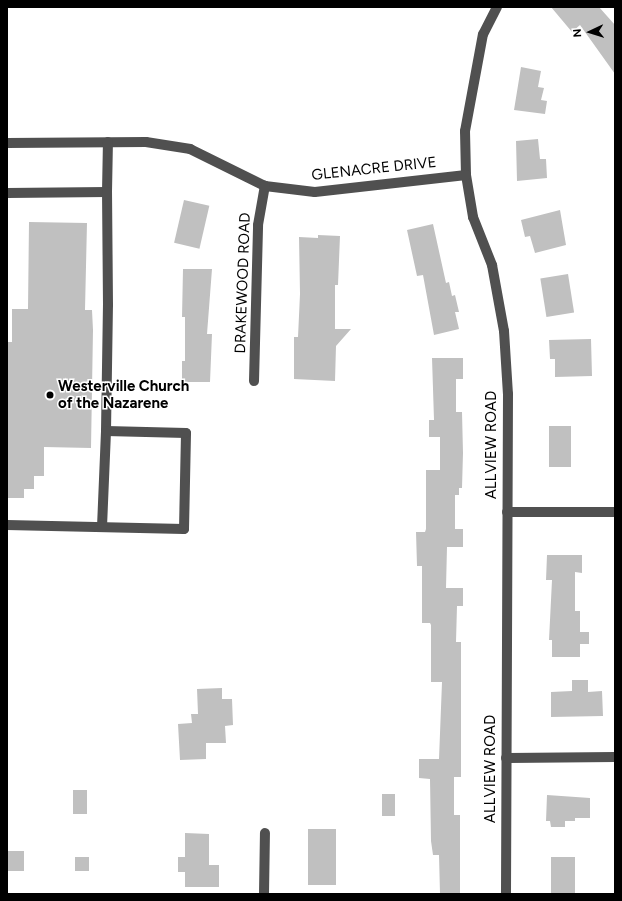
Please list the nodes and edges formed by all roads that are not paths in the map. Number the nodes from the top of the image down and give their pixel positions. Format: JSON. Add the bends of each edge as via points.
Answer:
{"nodes":[{"id":1,"x":497,"y":7,"type":"edge"},
{"id":2,"x":108,"y":142,"type":"junction"},
{"id":3,"x":7,"y":143,"type":"edge"},
{"id":4,"x":466,"y":175,"type":"junction"},
{"id":5,"x":265,"y":186,"type":"junction"},
{"id":6,"x":107,"y":192,"type":"junction"},
{"id":7,"x":7,"y":193,"type":"edge"},
{"id":8,"x":254,"y":381,"type":"dead end"},
{"id":9,"x":106,"y":431,"type":"junction"},
{"id":10,"x":507,"y":512,"type":"junction"},
{"id":11,"x":615,"y":512,"type":"edge"},
{"id":12,"x":7,"y":525,"type":"edge"},
{"id":13,"x":102,"y":527,"type":"junction"},
{"id":14,"x":506,"y":758,"type":"junction"},
{"id":15,"x":615,"y":758,"type":"edge"},
{"id":16,"x":265,"y":833,"type":"dead end"},
{"id":17,"x":264,"y":894,"type":"edge"},
{"id":18,"x":506,"y":894,"type":"edge"}],
"edges":[{"from":1,"to":4,"type":"street","name":"ALLVIEW ROAD","via":[[483,34],[472,86],[465,131]]},
{"from":2,"to":3,"type":"street","name":"GLENACRE DRIVE"},
{"from":2,"to":5,"type":"street","name":"GLENACRE DRIVE","via":[[146,142],[190,149]]},
{"from":2,"to":6,"type":"street"},
{"from":4,"to":5,"type":"street","name":"GLENACRE DRIVE","via":[[315,192]]},
{"from":4,"to":10,"type":"street","name":"ALLVIEW ROAD","via":[[473,217],[492,265],[504,331],[508,394]]},
{"from":5,"to":8,"type":"street","name":"DRAKEWOOD ROAD","via":[[258,225]]},
{"from":6,"to":7,"type":"street"},
{"from":6,"to":9,"type":"street"},
{"from":9,"to":13,"type":"street"},
{"from":9,"to":13,"type":"street","via":[[186,433],[184,528]]},
{"from":10,"to":11,"type":"street"},
{"from":10,"to":14,"type":"street","name":"ALLVIEW ROAD"},
{"from":12,"to":13,"type":"street"},
{"from":14,"to":15,"type":"street"},
{"from":14,"to":18,"type":"street","name":"ALLVIEW ROAD"},
{"from":16,"to":17,"type":"street"}]}
